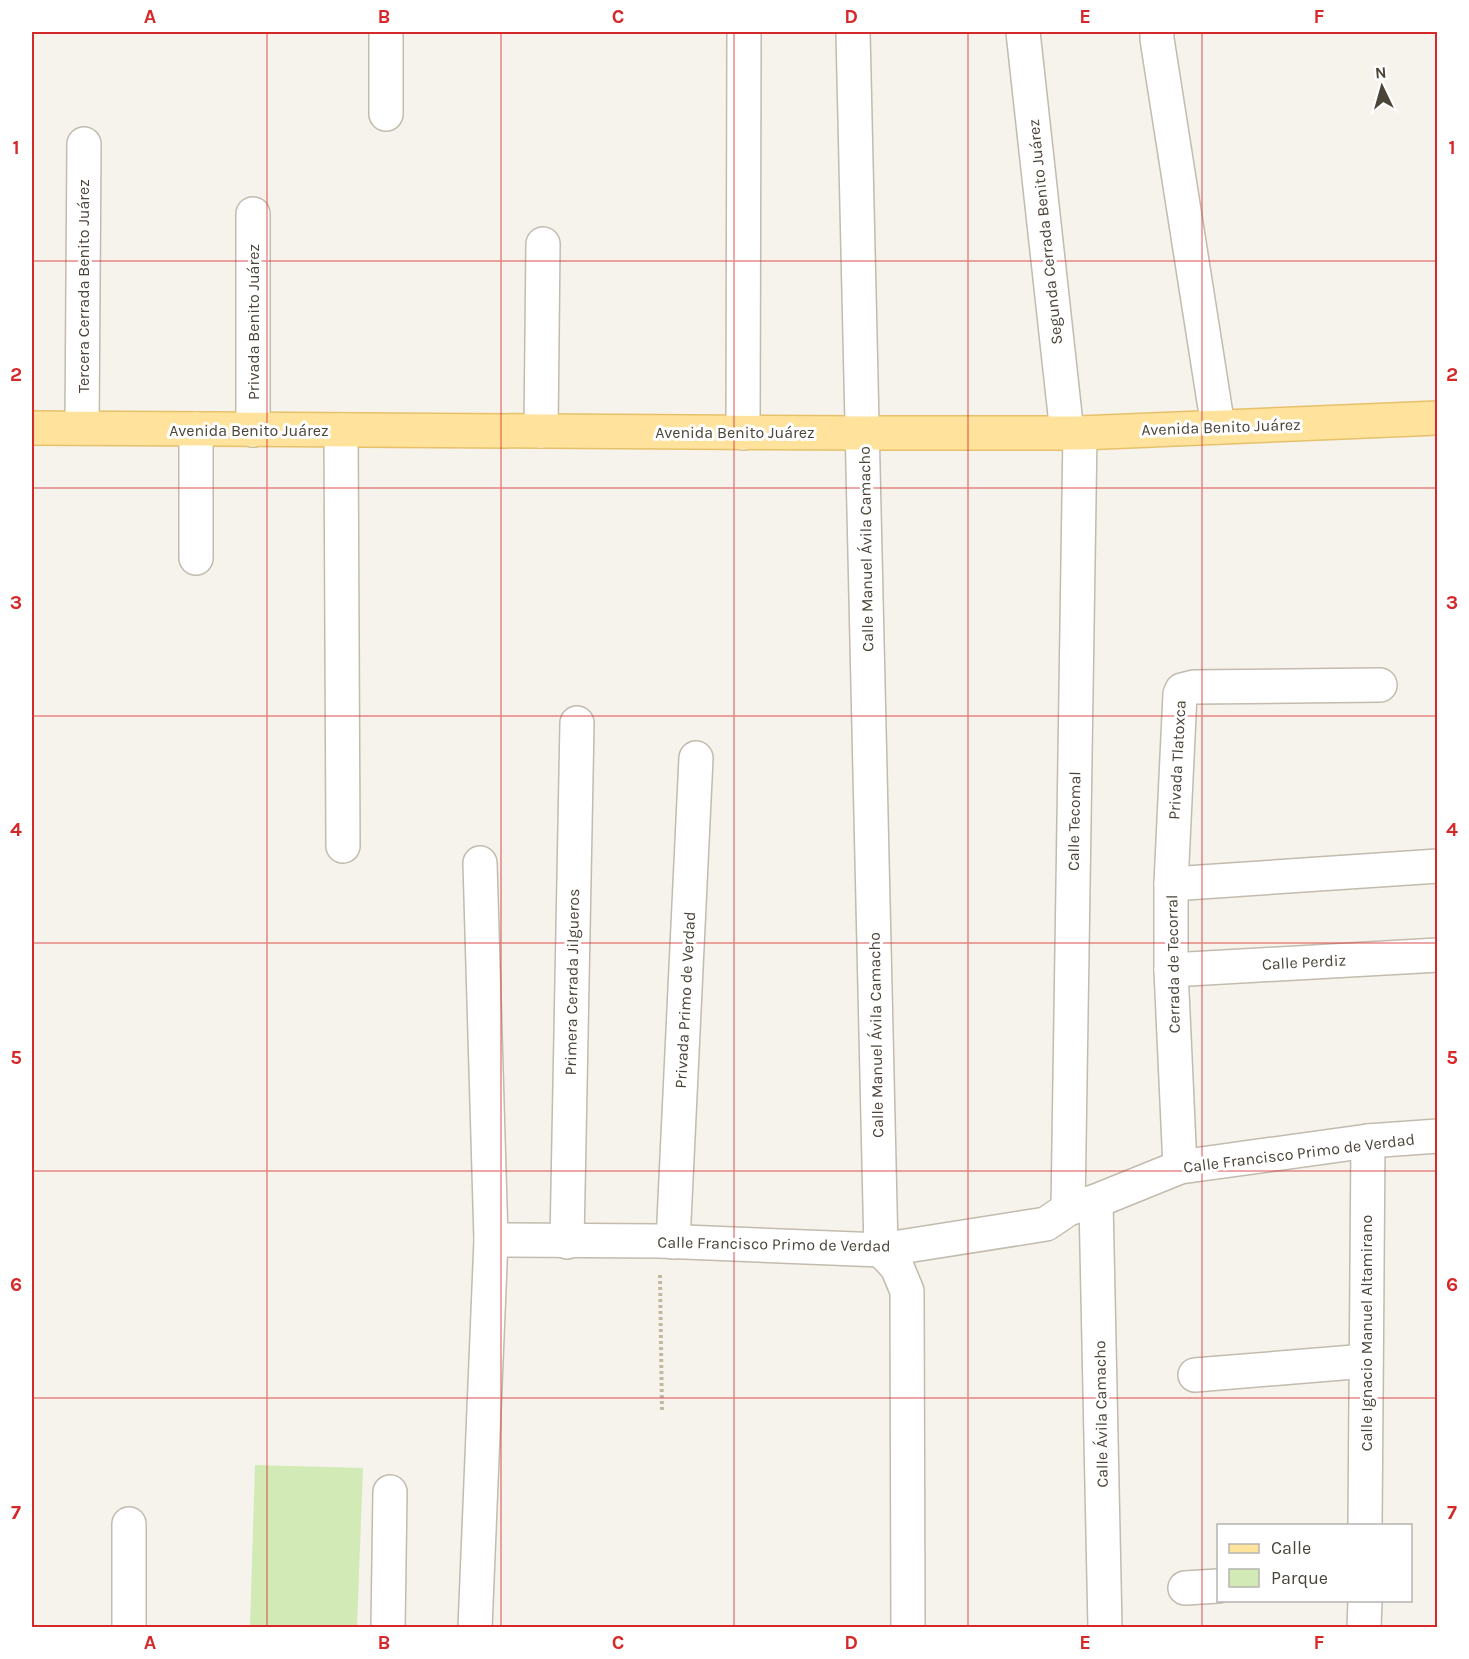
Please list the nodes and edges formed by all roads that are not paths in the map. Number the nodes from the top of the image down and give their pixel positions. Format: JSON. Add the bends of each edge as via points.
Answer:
{"nodes":[{"id":1,"x":386,"y":32,"type":"edge"},
{"id":2,"x":744,"y":32,"type":"edge"},
{"id":3,"x":853,"y":32,"type":"edge"},
{"id":4,"x":1023,"y":32,"type":"edge"},
{"id":5,"x":1158,"y":32,"type":"edge"},
{"id":6,"x":386,"y":114,"type":"dead end"},
{"id":7,"x":84,"y":144,"type":"dead end"},
{"id":8,"x":253,"y":214,"type":"dead end"},
{"id":9,"x":543,"y":244,"type":"dead end"},
{"id":10,"x":1437,"y":418,"type":"edge"},
{"id":11,"x":1218,"y":427,"type":"junction"},
{"id":12,"x":32,"y":428,"type":"edge"},
{"id":13,"x":82,"y":428,"type":"junction"},
{"id":14,"x":196,"y":429,"type":"junction"},
{"id":15,"x":253,"y":430,"type":"junction"},
{"id":16,"x":341,"y":430,"type":"junction"},
{"id":17,"x":541,"y":431,"type":"junction"},
{"id":18,"x":743,"y":433,"type":"junction"},
{"id":19,"x":863,"y":433,"type":"junction"},
{"id":20,"x":1074,"y":433,"type":"junction"},
{"id":21,"x":196,"y":558,"type":"dead end"},
{"id":22,"x":1380,"y":685,"type":"dead end"},
{"id":23,"x":577,"y":723,"type":"dead end"},
{"id":24,"x":696,"y":758,"type":"dead end"},
{"id":25,"x":343,"y":846,"type":"dead end"},
{"id":26,"x":480,"y":863,"type":"dead end"},
{"id":27,"x":1437,"y":866,"type":"edge"},
{"id":28,"x":1171,"y":884,"type":"junction"},
{"id":29,"x":1437,"y":955,"type":"edge"},
{"id":30,"x":1171,"y":970,"type":"junction"},
{"id":31,"x":1437,"y":1136,"type":"edge"},
{"id":32,"x":1368,"y":1141,"type":"junction"},
{"id":33,"x":1180,"y":1167,"type":"junction"},
{"id":34,"x":1082,"y":1205,"type":"junction"},
{"id":35,"x":491,"y":1240,"type":"junction"},
{"id":36,"x":667,"y":1241,"type":"junction"},
{"id":37,"x":567,"y":1242,"type":"junction"},
{"id":38,"x":880,"y":1250,"type":"junction"},
{"id":39,"x":1366,"y":1361,"type":"junction"},
{"id":40,"x":1195,"y":1375,"type":"dead end"},
{"id":41,"x":390,"y":1492,"type":"dead end"},
{"id":42,"x":129,"y":1524,"type":"dead end"},
{"id":43,"x":1365,"y":1524,"type":"edge"},
{"id":44,"x":1217,"y":1586,"type":"edge"},
{"id":45,"x":1185,"y":1588,"type":"dead end"},
{"id":46,"x":1365,"y":1602,"type":"edge"},
{"id":47,"x":129,"y":1628,"type":"edge"},
{"id":48,"x":388,"y":1628,"type":"edge"},
{"id":49,"x":474,"y":1628,"type":"edge"},
{"id":50,"x":908,"y":1628,"type":"edge"},
{"id":51,"x":1106,"y":1628,"type":"edge"},
{"id":52,"x":1364,"y":1628,"type":"edge"}],
"edges":[{"from":1,"to":6,"type":"street"},
{"from":2,"to":18,"type":"street"},
{"from":3,"to":19,"type":"street","name":"Calle Manuel Ávila Camacho"},
{"from":4,"to":20,"type":"street","name":"Segunda Cerrada Benito Juárez"},
{"from":5,"to":11,"type":"street"},
{"from":7,"to":13,"type":"street","name":"Tercera Cerrada Benito Juárez"},
{"from":8,"to":15,"type":"street","name":"Privada Benito Juárez"},
{"from":9,"to":17,"type":"street"},
{"from":10,"to":11,"type":"main road","name":"Avenida Benito Juárez"},
{"from":11,"to":20,"type":"main road","name":"Avenida Benito Juárez"},
{"from":12,"to":13,"type":"main road","name":"Avenida Benito Juárez"},
{"from":13,"to":14,"type":"main road","name":"Avenida Benito Juárez"},
{"from":14,"to":15,"type":"main road","name":"Avenida Benito Juárez"},
{"from":14,"to":21,"type":"street"},
{"from":15,"to":16,"type":"main road","name":"Avenida Benito Juárez"},
{"from":16,"to":17,"type":"main road","name":"Avenida Benito Juárez"},
{"from":16,"to":25,"type":"street"},
{"from":17,"to":18,"type":"main road","name":"Avenida Benito Juárez"},
{"from":18,"to":19,"type":"main road","name":"Avenida Benito Juárez"},
{"from":19,"to":20,"type":"main road","name":"Avenida Benito Juárez"},
{"from":19,"to":38,"type":"street","name":"Calle Manuel Ávila Camacho"},
{"from":20,"to":34,"type":"street","name":"Calle Tecomal"},
{"from":22,"to":28,"type":"street","name":"Privada Tlatoxca","via":[[1182,690]]},
{"from":23,"to":37,"type":"street","name":"Primera Cerrada Jilgueros"},
{"from":24,"to":36,"type":"street","name":"Privada Primo de Verdad"},
{"from":26,"to":35,"type":"street"},
{"from":27,"to":28,"type":"street","name":"Cerrada de Tecorral"},
{"from":28,"to":30,"type":"street","name":"Cerrada de Tecorral"},
{"from":29,"to":30,"type":"street","name":"Calle Perdiz"},
{"from":30,"to":33,"type":"street","name":"Cerrada de Tecorral"},
{"from":31,"to":32,"type":"street","name":"Calle Francisco Primo de Verdad"},
{"from":32,"to":33,"type":"street","name":"Calle Francisco Primo de Verdad"},
{"from":32,"to":39,"type":"street","name":"Calle Ignacio Manuel Altamirano"},
{"from":33,"to":34,"type":"street","name":"Calle Francisco Primo de Verdad"},
{"from":34,"to":38,"type":"street","name":"Calle Francisco Primo de Verdad","via":[[1046,1224]]},
{"from":34,"to":51,"type":"street","name":"Calle Ávila Camacho"},
{"from":35,"to":37,"type":"street","name":"Calle Francisco Primo de Verdad"},
{"from":35,"to":49,"type":"street"},
{"from":36,"to":37,"type":"street","name":"Calle Francisco Primo de Verdad"},
{"from":36,"to":38,"type":"street","name":"Calle Francisco Primo de Verdad"},
{"from":38,"to":50,"type":"street","via":[[897,1267],[907,1292]]},
{"from":39,"to":40,"type":"street"},
{"from":39,"to":43,"type":"street","name":"Calle Ignacio Manuel Altamirano"},
{"from":41,"to":48,"type":"street"},
{"from":42,"to":47,"type":"street"},
{"from":44,"to":45,"type":"street"},
{"from":46,"to":52,"type":"street"}]}
